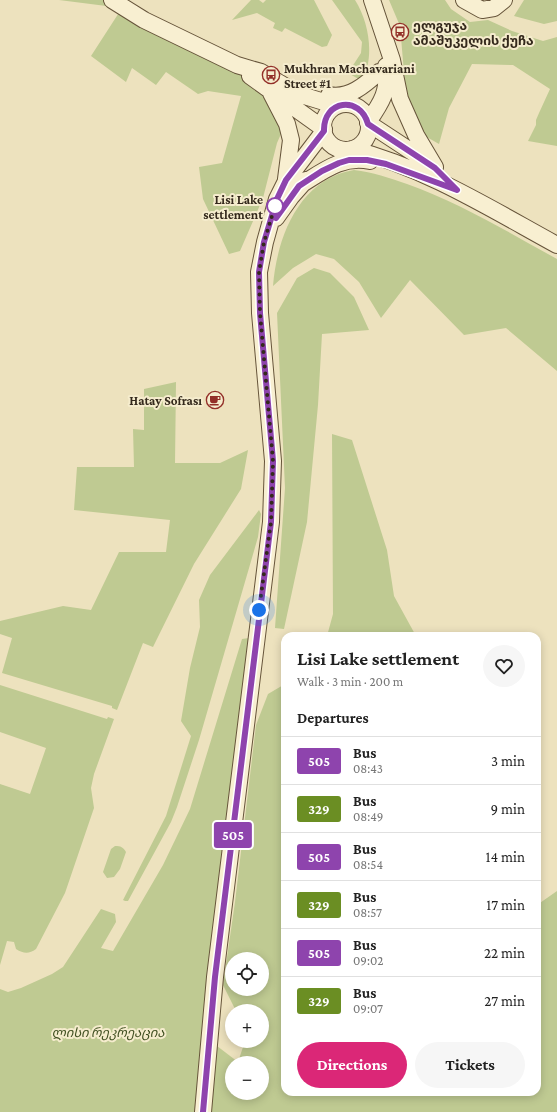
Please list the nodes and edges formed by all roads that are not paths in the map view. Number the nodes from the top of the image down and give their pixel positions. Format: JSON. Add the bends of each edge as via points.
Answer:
{"nodes":[{"id":1,"x":112,"y":0,"type":"edge"},
{"id":2,"x":372,"y":0,"type":"edge"},
{"id":3,"x":464,"y":0,"type":"edge"},
{"id":4,"x":504,"y":0,"type":"edge"},
{"id":5,"x":383,"y":35,"type":"junction"},
{"id":6,"x":379,"y":72,"type":"junction"},
{"id":7,"x":275,"y":86,"type":"junction"},
{"id":8,"x":344,"y":105,"type":"junction"},
{"id":9,"x":368,"y":123,"type":"junction"},
{"id":10,"x":324,"y":130,"type":"junction"},
{"id":11,"x":347,"y":149,"type":"junction"},
{"id":12,"x":436,"y":175,"type":"junction"},
{"id":13,"x":292,"y":183,"type":"junction"},
{"id":14,"x":557,"y":245,"type":"edge"},
{"id":15,"x":203,"y":1112,"type":"edge"}],
"edges":[{"from":1,"to":7,"type":"main road","via":[[144,20],[237,65],[251,77]]},
{"from":2,"to":5,"type":"main road"},
{"from":3,"to":4,"type":"main road","via":[[482,10],[494,8]]},
{"from":5,"to":6,"type":"main road"},
{"from":5,"to":9,"type":"main road","via":[[387,86],[383,99]]},
{"from":5,"to":12,"type":"main road","via":[[392,60],[400,99]]},
{"from":6,"to":7,"type":"main road","via":[[357,90],[343,96]]},
{"from":6,"to":8,"type":"main road","via":[[367,93],[359,100]]},
{"from":7,"to":8,"type":"main road"},
{"from":7,"to":10,"type":"main road"},
{"from":7,"to":13,"type":"main road","via":[[291,140]]},
{"from":8,"to":9,"type":"main road","via":[[358,108]]},
{"from":8,"to":10,"type":"main road","via":[[326,116]]},
{"from":9,"to":11,"type":"main road","via":[[369,129],[362,144]]},
{"from":9,"to":12,"type":"main road"},
{"from":10,"to":11,"type":"main road","via":[[330,143]]},
{"from":10,"to":13,"type":"main road"},
{"from":11,"to":12,"type":"main road"},
{"from":11,"to":13,"type":"main road"},
{"from":12,"to":13,"type":"main road","via":[[367,160],[349,160]]},
{"from":12,"to":14,"type":"main road","via":[[457,190]]},
{"from":13,"to":15,"type":"main road","via":[[264,242],[259,272],[260,313],[273,461],[271,522],[215,977]]}]}
